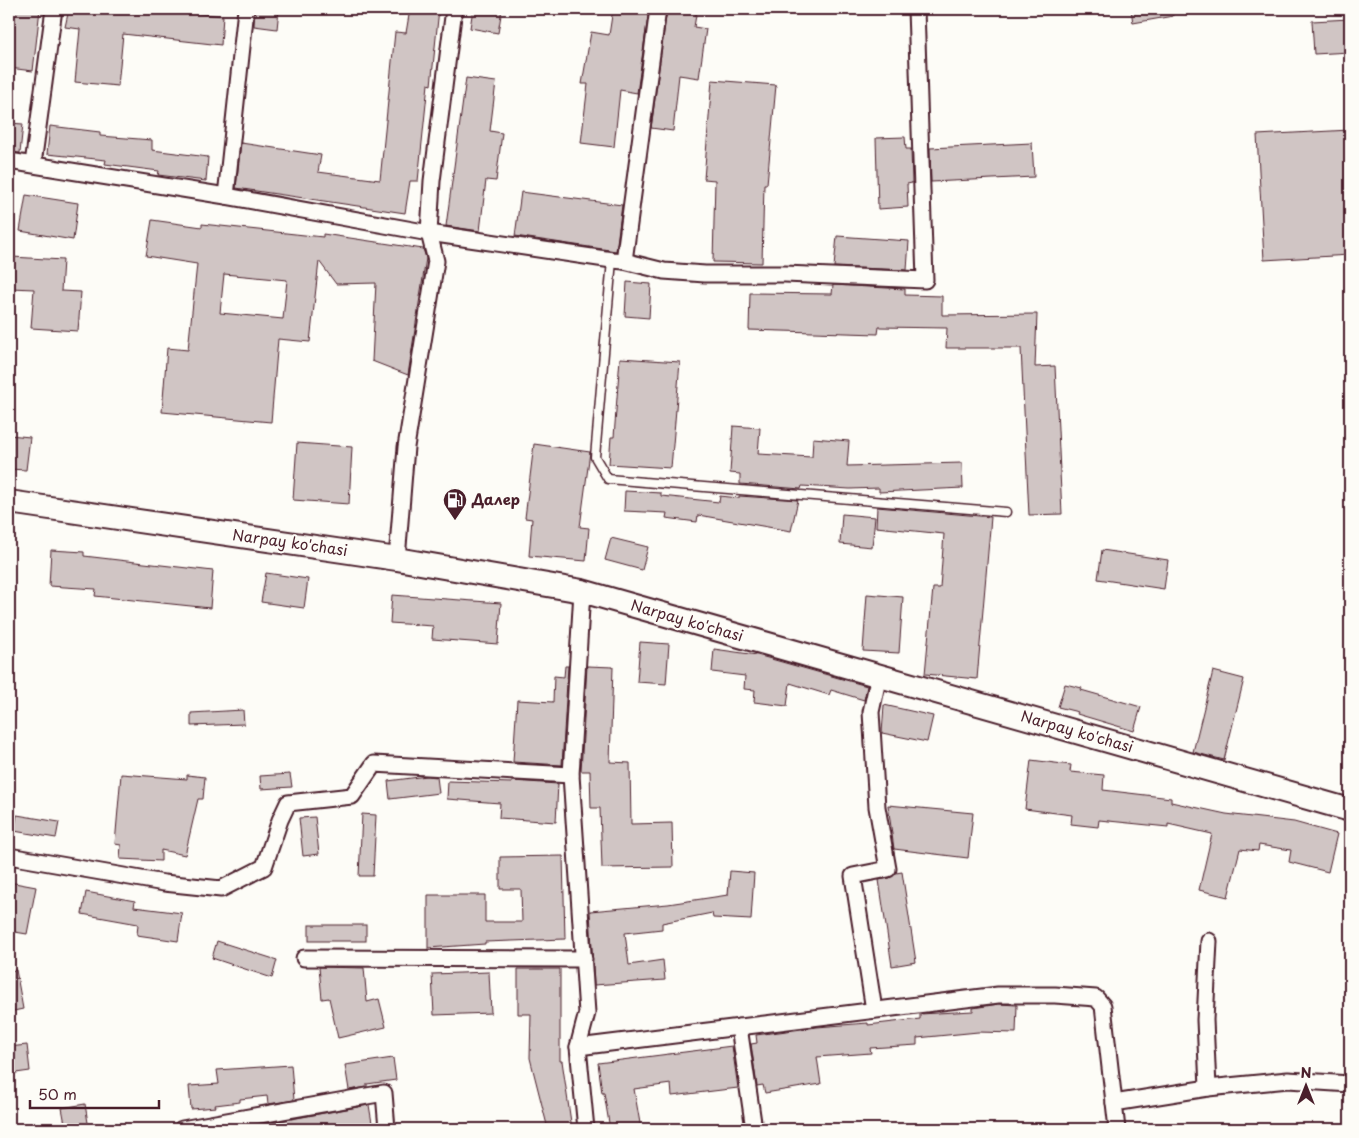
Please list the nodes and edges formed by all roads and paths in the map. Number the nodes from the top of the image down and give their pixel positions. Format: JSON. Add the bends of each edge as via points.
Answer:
{"nodes":[{"id":1,"x":54,"y":9,"type":"edge"},
{"id":2,"x":246,"y":9,"type":"edge"},
{"id":3,"x":454,"y":9,"type":"edge"},
{"id":4,"x":658,"y":9,"type":"edge"},
{"id":5,"x":916,"y":9,"type":"edge"},
{"id":6,"x":9,"y":161,"type":"edge"},
{"id":7,"x":33,"y":164,"type":"junction"},
{"id":8,"x":226,"y":196,"type":"junction"},
{"id":9,"x":429,"y":234,"type":"junction"},
{"id":10,"x":618,"y":261,"type":"junction"},
{"id":11,"x":9,"y":502,"type":"edge"},
{"id":12,"x":1006,"y":512,"type":"dead end"},
{"id":13,"x":398,"y":559,"type":"junction"},
{"id":14,"x":582,"y":591,"type":"junction"},
{"id":15,"x":879,"y":675,"type":"junction"},
{"id":16,"x":571,"y":775,"type":"junction"},
{"id":17,"x":1350,"y":810,"type":"edge"},
{"id":18,"x":9,"y":856,"type":"edge"},
{"id":19,"x":1209,"y":940,"type":"dead end"},
{"id":20,"x":304,"y":958,"type":"dead end"},
{"id":21,"x":584,"y":959,"type":"junction"},
{"id":22,"x":874,"y":1010,"type":"junction"},
{"id":23,"x":739,"y":1027,"type":"junction"},
{"id":24,"x":578,"y":1047,"type":"junction"},
{"id":25,"x":1350,"y":1084,"type":"edge"},
{"id":26,"x":1208,"y":1088,"type":"junction"},
{"id":27,"x":1114,"y":1103,"type":"junction"},
{"id":28,"x":182,"y":1129,"type":"edge"},
{"id":29,"x":387,"y":1129,"type":"edge"},
{"id":30,"x":586,"y":1129,"type":"edge"},
{"id":31,"x":754,"y":1129,"type":"edge"},
{"id":32,"x":1117,"y":1129,"type":"edge"}],
"edges":[{"from":1,"to":7,"type":"street"},
{"from":2,"to":8,"type":"street"},
{"from":3,"to":9,"type":"street","via":[[432,180]]},
{"from":4,"to":10,"type":"street"},
{"from":5,"to":10,"type":"street","via":[[925,280],[680,272]]},
{"from":6,"to":7,"type":"street"},
{"from":7,"to":8,"type":"street"},
{"from":8,"to":9,"type":"street"},
{"from":9,"to":10,"type":"street"},
{"from":9,"to":13,"type":"street","via":[[436,261],[406,447]]},
{"from":10,"to":12,"type":"lane","via":[[595,457],[608,479]]},
{"from":11,"to":13,"type":"main road","name":"Narpay ko'chasi"},
{"from":13,"to":14,"type":"main road","name":"Narpay ko'chasi"},
{"from":14,"to":15,"type":"main road","name":"Narpay ko'chasi"},
{"from":14,"to":16,"type":"street"},
{"from":15,"to":17,"type":"main road","name":"Narpay ko'chasi"},
{"from":15,"to":22,"type":"street","via":[[871,712],[877,807],[888,869],[853,876]]},
{"from":16,"to":18,"type":"street","via":[[374,764],[352,796],[288,803],[264,866],[221,889],[164,883]]},
{"from":16,"to":21,"type":"street"},
{"from":19,"to":26,"type":"street","via":[[1205,1020]]},
{"from":20,"to":21,"type":"street"},
{"from":21,"to":24,"type":"street","via":[[587,1013]]},
{"from":22,"to":23,"type":"street"},
{"from":22,"to":27,"type":"street","via":[[998,995],[1096,998],[1103,1006]]},
{"from":23,"to":24,"type":"street"},
{"from":23,"to":31,"type":"street"},
{"from":24,"to":30,"type":"street"},
{"from":25,"to":26,"type":"street","via":[[1288,1080]]},
{"from":26,"to":27,"type":"street"},
{"from":27,"to":32,"type":"street"},
{"from":28,"to":29,"type":"street","via":[[384,1093]]}]}
